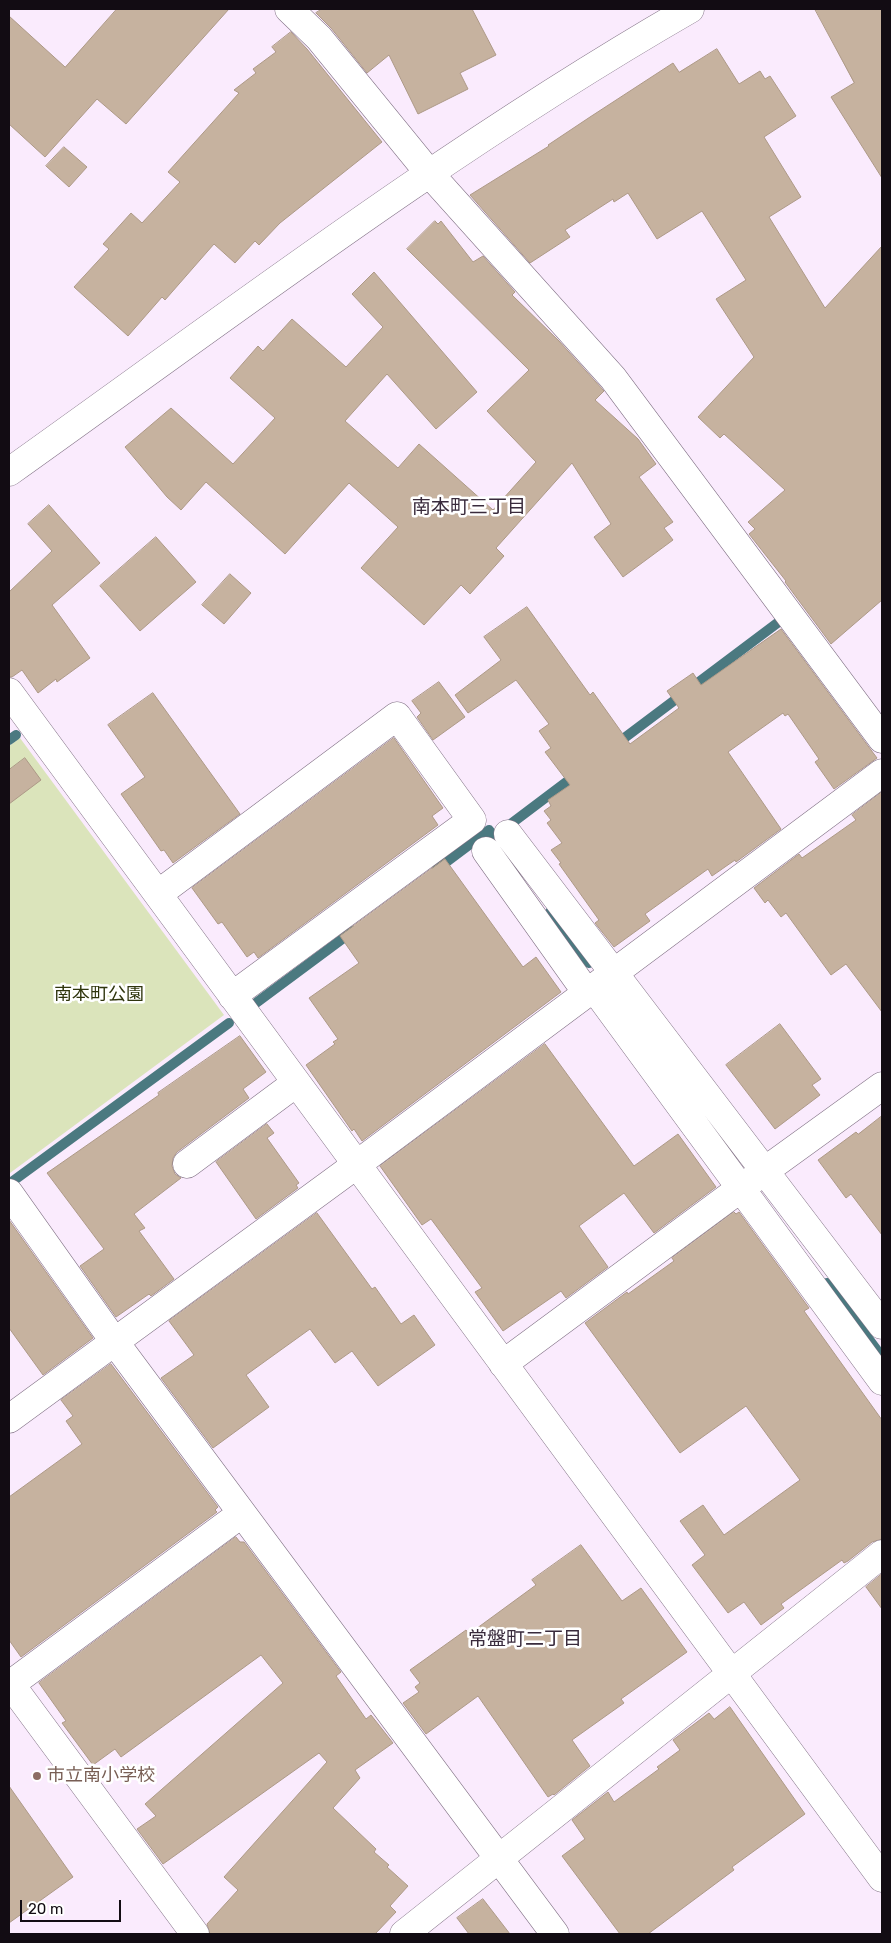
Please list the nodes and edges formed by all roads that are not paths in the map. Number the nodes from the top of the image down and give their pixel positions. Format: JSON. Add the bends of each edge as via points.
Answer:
{"nodes":[{"id":1,"x":289,"y":9,"type":"edge"},
{"id":2,"x":690,"y":9,"type":"edge"},
{"id":3,"x":429,"y":174,"type":"junction"},
{"id":4,"x":9,"y":472,"type":"edge"},
{"id":5,"x":9,"y":692,"type":"edge"},
{"id":6,"x":882,"y":739,"type":"edge"},
{"id":7,"x":882,"y":773,"type":"edge"},
{"id":8,"x":508,"y":834,"type":"dead end"},
{"id":9,"x":486,"y":851,"type":"dead end"},
{"id":10,"x":158,"y":894,"type":"junction"},
{"id":11,"x":598,"y":985,"type":"junction"},
{"id":12,"x":232,"y":996,"type":"junction"},
{"id":13,"x":296,"y":1083,"type":"junction"},
{"id":14,"x":882,"y":1086,"type":"edge"},
{"id":15,"x":187,"y":1164,"type":"dead end"},
{"id":16,"x":356,"y":1165,"type":"junction"},
{"id":17,"x":765,"y":1172,"type":"junction"},
{"id":18,"x":740,"y":1188,"type":"junction"},
{"id":19,"x":9,"y":1193,"type":"edge"},
{"id":20,"x":882,"y":1325,"type":"edge"},
{"id":21,"x":114,"y":1341,"type":"junction"},
{"id":22,"x":503,"y":1364,"type":"junction"},
{"id":23,"x":882,"y":1381,"type":"edge"},
{"id":24,"x":9,"y":1419,"type":"edge"},
{"id":25,"x":241,"y":1514,"type":"junction"},
{"id":26,"x":882,"y":1554,"type":"edge"},
{"id":27,"x":732,"y":1673,"type":"junction"},
{"id":28,"x":10,"y":1683,"type":"edge"},
{"id":29,"x":499,"y":1857,"type":"junction"},
{"id":30,"x":882,"y":1878,"type":"edge"},
{"id":31,"x":195,"y":1934,"type":"edge"},
{"id":32,"x":404,"y":1934,"type":"edge"},
{"id":33,"x":555,"y":1934,"type":"edge"}],
"edges":[{"from":1,"to":3,"type":"street","via":[[319,38]]},
{"from":2,"to":3,"type":"street","via":[[617,51]]},
{"from":3,"to":4,"type":"street"},
{"from":3,"to":6,"type":"street","via":[[613,378]]},
{"from":5,"to":10,"type":"street"},
{"from":7,"to":11,"type":"street"},
{"from":8,"to":11,"type":"street"},
{"from":9,"to":11,"type":"street"},
{"from":10,"to":12,"type":"street"},
{"from":10,"to":12,"type":"street","via":[[397,716],[472,820]]},
{"from":11,"to":16,"type":"street"},
{"from":11,"to":17,"type":"street"},
{"from":11,"to":18,"type":"street"},
{"from":12,"to":13,"type":"street"},
{"from":13,"to":15,"type":"street"},
{"from":13,"to":16,"type":"street"},
{"from":14,"to":17,"type":"street"},
{"from":16,"to":21,"type":"street"},
{"from":16,"to":22,"type":"street"},
{"from":17,"to":18,"type":"street"},
{"from":17,"to":20,"type":"street"},
{"from":18,"to":22,"type":"street"},
{"from":18,"to":23,"type":"street"},
{"from":19,"to":21,"type":"street"},
{"from":21,"to":24,"type":"street"},
{"from":21,"to":25,"type":"street"},
{"from":22,"to":27,"type":"street"},
{"from":25,"to":28,"type":"street"},
{"from":25,"to":29,"type":"street"},
{"from":26,"to":27,"type":"street"},
{"from":27,"to":29,"type":"street"},
{"from":27,"to":30,"type":"street"},
{"from":28,"to":31,"type":"street"},
{"from":29,"to":32,"type":"street"},
{"from":29,"to":33,"type":"street"}]}
